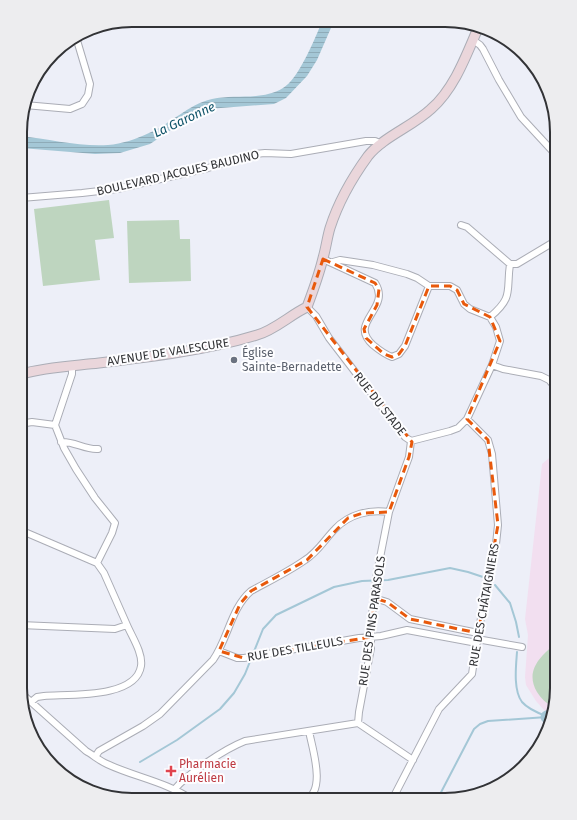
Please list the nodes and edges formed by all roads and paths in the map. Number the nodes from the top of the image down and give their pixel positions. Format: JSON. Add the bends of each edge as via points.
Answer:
{"nodes":[{"id":1,"x":476,"y":32,"type":"edge"},
{"id":2,"x":473,"y":40,"type":"junction"},
{"id":3,"x":77,"y":42,"type":"edge"},
{"id":4,"x":31,"y":106,"type":"edge"},
{"id":5,"x":382,"y":144,"type":"junction"},
{"id":6,"x":550,"y":148,"type":"edge"},
{"id":7,"x":27,"y":198,"type":"edge"},
{"id":8,"x":461,"y":225,"type":"dead end"},
{"id":9,"x":550,"y":244,"type":"edge"},
{"id":10,"x":323,"y":259,"type":"junction"},
{"id":11,"x":333,"y":262,"type":"junction"},
{"id":12,"x":510,"y":264,"type":"junction"},
{"id":13,"x":429,"y":286,"type":"junction"},
{"id":14,"x":307,"y":307,"type":"junction"},
{"id":15,"x":490,"y":317,"type":"junction"},
{"id":16,"x":492,"y":365,"type":"junction"},
{"id":17,"x":72,"y":366,"type":"junction"},
{"id":18,"x":27,"y":372,"type":"edge"},
{"id":19,"x":550,"y":381,"type":"edge"},
{"id":20,"x":467,"y":419,"type":"junction"},
{"id":21,"x":27,"y":423,"type":"edge"},
{"id":22,"x":55,"y":425,"type":"junction"},
{"id":23,"x":411,"y":441,"type":"junction"},
{"id":24,"x":61,"y":442,"type":"junction"},
{"id":25,"x":98,"y":449,"type":"dead end"},
{"id":26,"x":389,"y":512,"type":"junction"},
{"id":27,"x":27,"y":533,"type":"edge"},
{"id":28,"x":97,"y":563,"type":"junction"},
{"id":29,"x":374,"y":598,"type":"junction"},
{"id":30,"x":410,"y":619,"type":"junction"},
{"id":31,"x":27,"y":625,"type":"edge"},
{"id":32,"x":127,"y":625,"type":"junction"},
{"id":33,"x":407,"y":630,"type":"junction"},
{"id":34,"x":371,"y":637,"type":"junction"},
{"id":35,"x":477,"y":638,"type":"junction"},
{"id":36,"x":522,"y":647,"type":"dead end"},
{"id":37,"x":219,"y":651,"type":"junction"},
{"id":38,"x":28,"y":699,"type":"edge"},
{"id":39,"x":31,"y":702,"type":"junction"},
{"id":40,"x":358,"y":723,"type":"junction"},
{"id":41,"x":309,"y":731,"type":"junction"},
{"id":42,"x":95,"y":757,"type":"junction"},
{"id":43,"x":413,"y":760,"type":"junction"},
{"id":44,"x":174,"y":790,"type":"junction"},
{"id":45,"x":180,"y":793,"type":"edge"},
{"id":46,"x":313,"y":793,"type":"edge"},
{"id":47,"x":396,"y":793,"type":"edge"}],
"edges":[{"from":1,"to":2,"type":"main road"},
{"from":2,"to":5,"type":"main road","via":[[452,84],[443,96],[431,109]]},
{"from":2,"to":6,"type":"street","via":[[480,44],[521,117]]},
{"from":3,"to":4,"type":"street","via":[[90,84],[88,95],[82,104],[70,109]]},
{"from":5,"to":7,"type":"street","name":"BOULEVARD JACQUES BAUDINO","via":[[366,141],[291,154],[255,154],[208,168],[118,188]]},
{"from":5,"to":10,"type":"main road","via":[[370,154],[360,168],[338,207]]},
{"from":8,"to":12,"type":"street"},
{"from":9,"to":12,"type":"street","via":[[517,264]]},
{"from":10,"to":11,"type":"street"},
{"from":10,"to":14,"type":"main road"},
{"from":11,"to":13,"type":"street","via":[[351,261],[386,268],[417,278]]},
{"from":11,"to":13,"type":"street","via":[[375,283],[379,289],[377,305],[364,330],[366,338],[372,344],[392,357],[399,354],[405,346]]},
{"from":12,"to":15,"type":"street","via":[[507,298],[501,308]]},
{"from":13,"to":15,"type":"street","via":[[450,286],[457,290],[464,304],[470,309]]},
{"from":14,"to":17,"type":"main road","name":"AVENUE DE VALESCURE","via":[[260,335],[235,342]]},
{"from":14,"to":23,"type":"street","name":"RUE DU STADE","via":[[320,320],[342,356],[405,437]]},
{"from":15,"to":16,"type":"street","name":"RUE DU STADE","via":[[500,341]]},
{"from":16,"to":19,"type":"street","via":[[503,370],[541,376]]},
{"from":16,"to":20,"type":"street","name":"RUE DU STADE"},
{"from":17,"to":18,"type":"main road","name":"AVENUE DE VALESCURE","via":[[42,368]]},
{"from":17,"to":22,"type":"street","via":[[70,381]]},
{"from":20,"to":23,"type":"street","name":"RUE DU STADE","via":[[458,428]]},
{"from":20,"to":35,"type":"street","name":"RUE DES CHÂTAIGNIERS","via":[[488,440],[492,454],[498,525]]},
{"from":21,"to":22,"type":"street"},
{"from":22,"to":24,"type":"street"},
{"from":23,"to":26,"type":"street","name":"RUE DES PINS PARASOLS","via":[[409,457]]},
{"from":24,"to":25,"type":"street","via":[[67,441],[91,450]]},
{"from":24,"to":28,"type":"street","via":[[76,469],[114,523],[112,533]]},
{"from":26,"to":29,"type":"street","name":"RUE DES PINS PARASOLS"},
{"from":26,"to":37,"type":"street","via":[[363,512],[348,518],[307,560],[251,591],[240,604]]},
{"from":27,"to":28,"type":"street"},
{"from":28,"to":32,"type":"street"},
{"from":29,"to":30,"type":"street","via":[[386,602]]},
{"from":29,"to":34,"type":"street","name":"RUE DES PINS PARASOLS"},
{"from":30,"to":33,"type":"street"},
{"from":30,"to":35,"type":"street"},
{"from":31,"to":32,"type":"street","via":[[114,628]]},
{"from":32,"to":39,"type":"street","via":[[140,655],[141,666],[131,683],[118,690],[44,696]]},
{"from":33,"to":34,"type":"street","name":"RUE DES TILLEULS"},
{"from":33,"to":35,"type":"street"},
{"from":34,"to":37,"type":"street","name":"RUE DES TILLEULS","via":[[244,658],[236,658]]},
{"from":34,"to":40,"type":"street","name":"RUE DES PINS PARASOLS"},
{"from":35,"to":36,"type":"street"},
{"from":35,"to":43,"type":"street","name":"RUE DES CHÂTAIGNIERS","via":[[472,674],[439,709]]},
{"from":37,"to":42,"type":"street","via":[[208,666],[160,714],[99,751]]},
{"from":38,"to":39,"type":"street"},
{"from":39,"to":42,"type":"street"},
{"from":40,"to":41,"type":"street"},
{"from":40,"to":43,"type":"street"},
{"from":41,"to":44,"type":"street","via":[[245,741],[233,746],[181,781]]},
{"from":41,"to":46,"type":"street","via":[[317,774]]},
{"from":42,"to":44,"type":"street"},
{"from":43,"to":47,"type":"street","name":"RUE DES CHÂTAIGNIERS"},
{"from":44,"to":45,"type":"street"}]}
